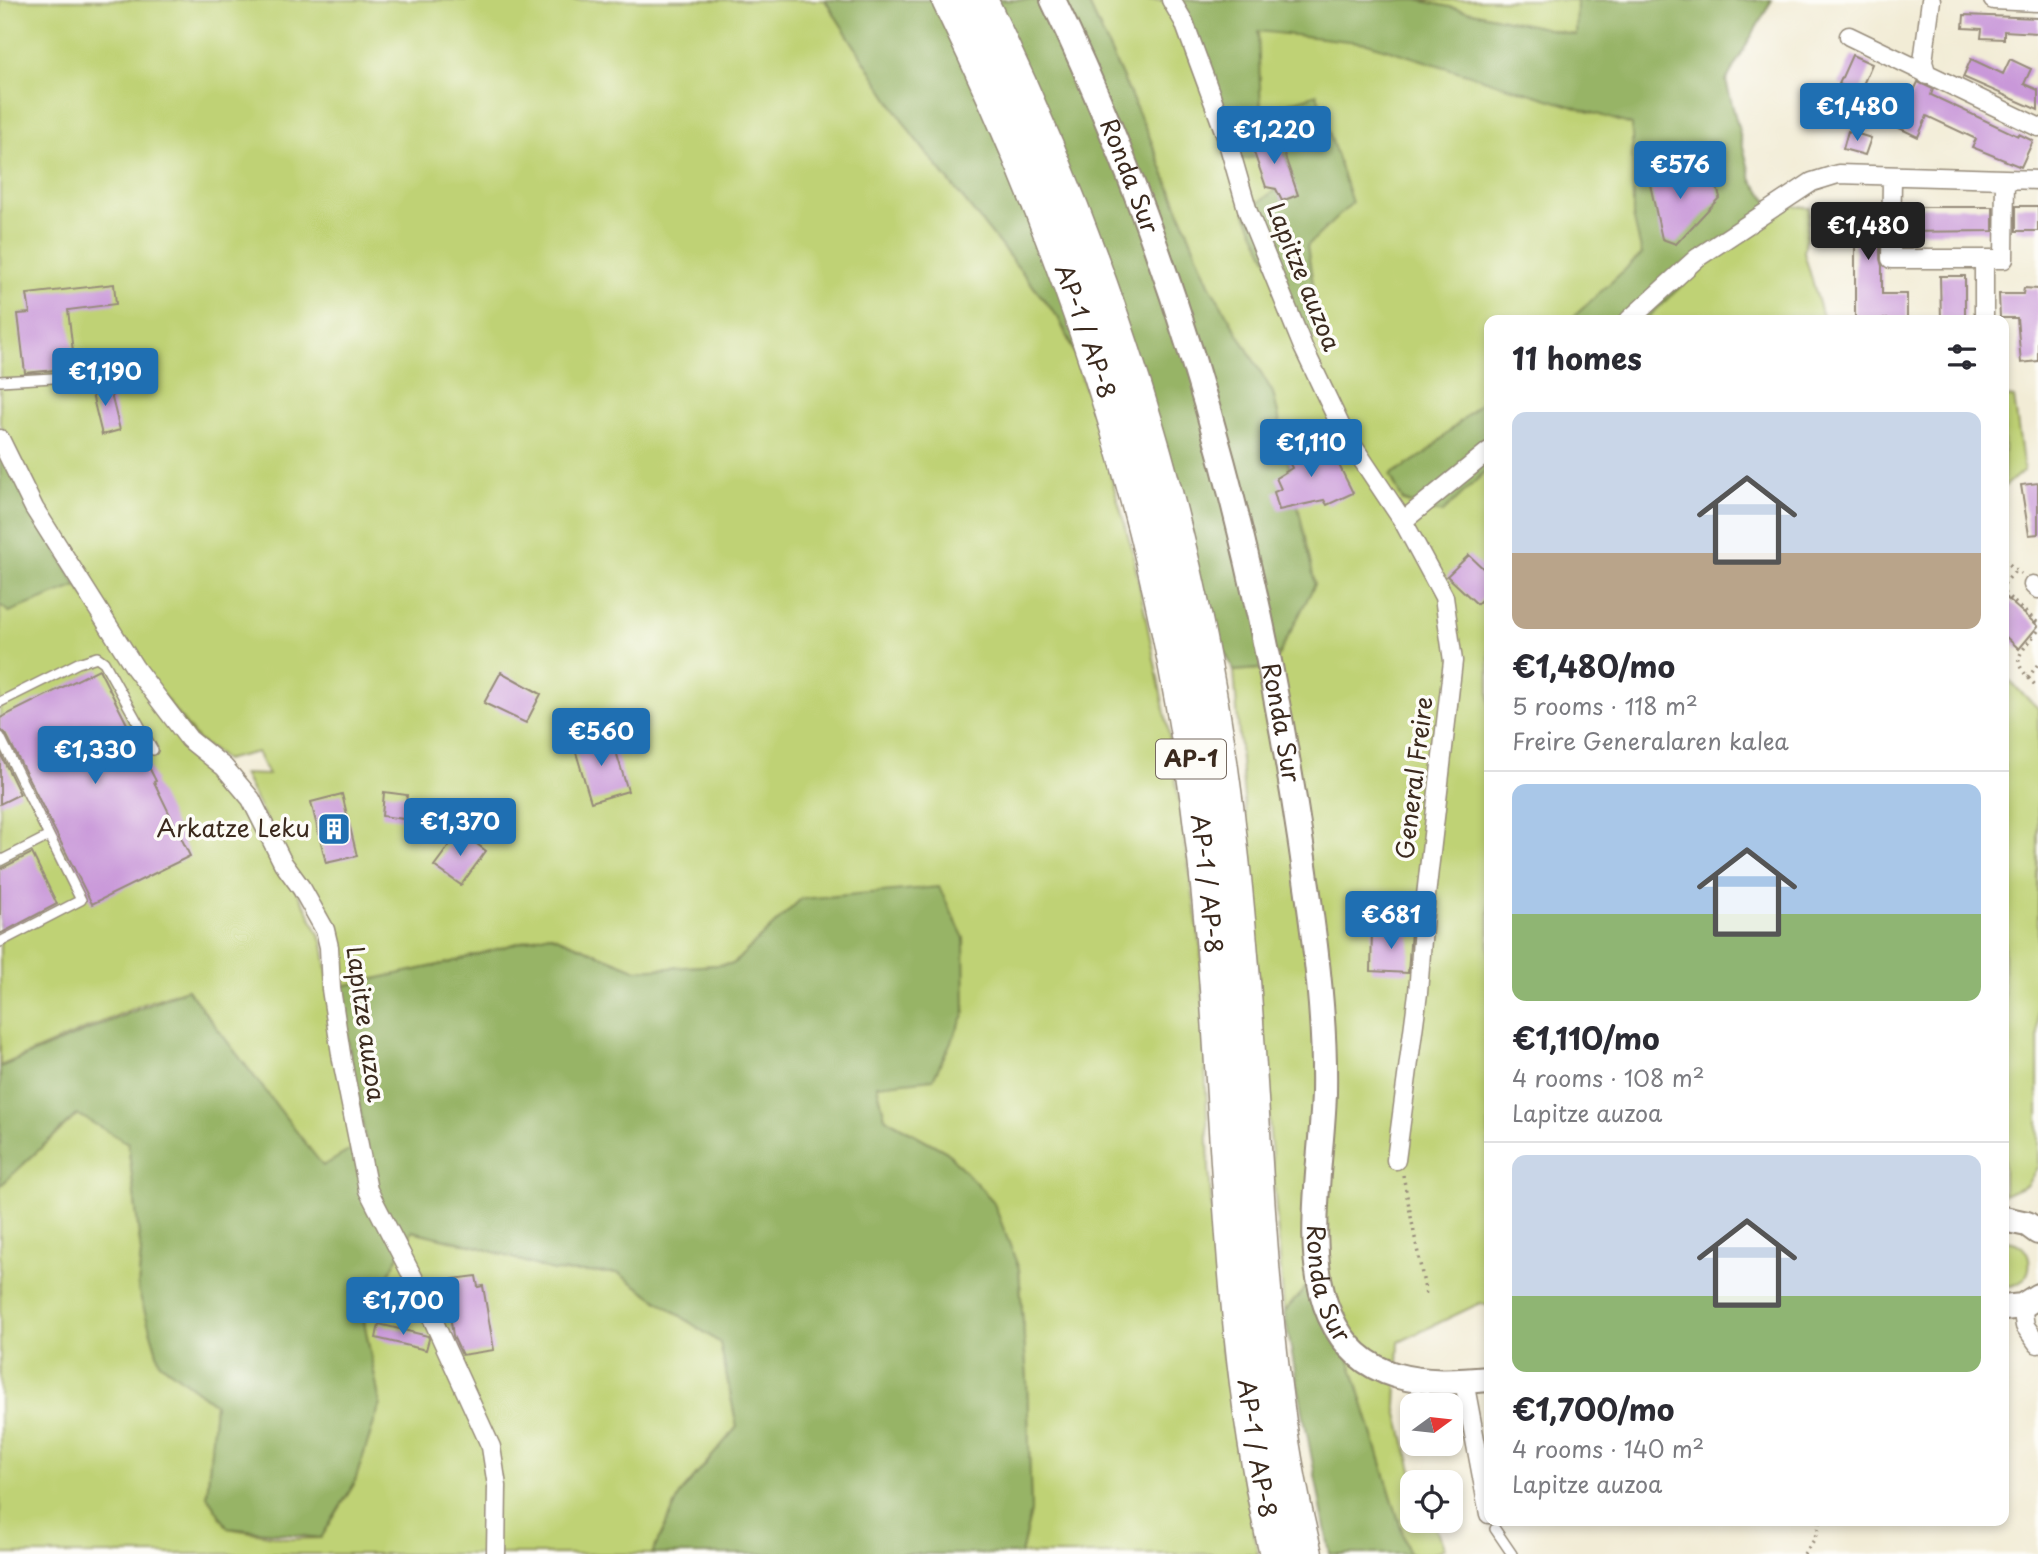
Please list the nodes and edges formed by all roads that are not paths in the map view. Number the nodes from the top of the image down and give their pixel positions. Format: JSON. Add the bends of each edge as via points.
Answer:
{"nodes":[{"id":1,"x":948,"y":0,"type":"edge"},
{"id":2,"x":981,"y":0,"type":"edge"},
{"id":3,"x":1053,"y":0,"type":"edge"},
{"id":4,"x":1171,"y":0,"type":"edge"},
{"id":5,"x":1993,"y":0,"type":"edge"},
{"id":6,"x":2038,"y":2,"type":"edge"},
{"id":7,"x":1934,"y":4,"type":"edge"},
{"id":8,"x":1849,"y":36,"type":"dead end"},
{"id":9,"x":1927,"y":75,"type":"junction"},
{"id":10,"x":2038,"y":127,"type":"edge"},
{"id":11,"x":1892,"y":177,"type":"junction"},
{"id":12,"x":2005,"y":180,"type":"junction"},
{"id":13,"x":2038,"y":180,"type":"edge"},
{"id":14,"x":1984,"y":259,"type":"junction"},
{"id":15,"x":1635,"y":315,"type":"edge"},
{"id":16,"x":1984,"y":315,"type":"edge"},
{"id":17,"x":88,"y":370,"type":"dead end"},
{"id":18,"x":0,"y":381,"type":"edge"},
{"id":19,"x":0,"y":439,"type":"edge"},
{"id":20,"x":1484,"y":455,"type":"edge"},
{"id":21,"x":1404,"y":520,"type":"junction"},
{"id":22,"x":0,"y":702,"type":"edge"},
{"id":23,"x":0,"y":737,"type":"edge"},
{"id":24,"x":153,"y":750,"type":"dead end"},
{"id":25,"x":49,"y":836,"type":"junction"},
{"id":26,"x":0,"y":861,"type":"edge"},
{"id":27,"x":0,"y":942,"type":"edge"},
{"id":28,"x":1396,"y":1160,"type":"road end"},
{"id":29,"x":2009,"y":1220,"type":"edge"},
{"id":30,"x":2038,"y":1232,"type":"edge"},
{"id":31,"x":2021,"y":1303,"type":"edge"},
{"id":32,"x":2038,"y":1344,"type":"edge"},
{"id":33,"x":1484,"y":1379,"type":"edge"},
{"id":34,"x":1464,"y":1381,"type":"junction"},
{"id":35,"x":1484,"y":1481,"type":"edge"},
{"id":36,"x":1495,"y":1526,"type":"edge"},
{"id":37,"x":496,"y":1554,"type":"edge"},
{"id":38,"x":1276,"y":1554,"type":"edge"},
{"id":39,"x":1306,"y":1554,"type":"edge"},
{"id":40,"x":1511,"y":1554,"type":"edge"}],
"edges":[{"from":1,"to":38,"type":"highway","name":"AP-1 / AP-8","number":"AP-1","via":[[1012,136],[1073,292],[1124,450],[1164,611],[1204,858],[1243,1362],[1261,1488]]},
{"from":2,"to":39,"type":"highway","name":"AP-1 / AP-8","number":"AP-1","via":[[1039,124],[1101,281],[1152,441],[1192,605],[1233,853],[1270,1358],[1289,1482]]},
{"from":3,"to":34,"type":"main road","name":"Ronda Sur","via":[[1160,258],[1198,374],[1245,545],[1280,708],[1320,993],[1324,1088],[1314,1250],[1324,1300],[1338,1331],[1375,1368],[1408,1380]]},
{"from":4,"to":21,"type":"street","name":"Lapitze auzoa","via":[[1184,22],[1248,212],[1303,347],[1343,431]]},
{"from":5,"to":6,"type":"street"},
{"from":7,"to":9,"type":"street","via":[[1923,62]]},
{"from":8,"to":9,"type":"street"},
{"from":9,"to":10,"type":"street"},
{"from":11,"to":12,"type":"street"},
{"from":11,"to":14,"type":"street","via":[[1891,259]]},
{"from":11,"to":15,"type":"street","via":[[1838,174],[1812,182],[1698,258]]},
{"from":12,"to":13,"type":"street"},
{"from":12,"to":14,"type":"street","via":[[2004,259]]},
{"from":14,"to":16,"type":"street"},
{"from":17,"to":18,"type":"lane","via":[[71,377]]},
{"from":19,"to":37,"type":"street","name":"Lapitze auzoa","via":[[34,508],[135,668],[189,739],[224,767],[251,799],[283,863],[325,930],[342,1060],[369,1190],[491,1447],[497,1486]]},
{"from":20,"to":21,"type":"street"},
{"from":21,"to":28,"type":"street","name":"General Freire","via":[[1444,597],[1453,661]]},
{"from":22,"to":24,"type":"lane","via":[[97,657]]},
{"from":23,"to":25,"type":"lane"},
{"from":25,"to":26,"type":"lane"},
{"from":25,"to":27,"type":"lane","via":[[82,900]]},
{"from":29,"to":30,"type":"main road"},
{"from":31,"to":32,"type":"street","via":[[2025,1326]]},
{"from":33,"to":34,"type":"main road","name":"Ronda Sur"},
{"from":34,"to":35,"type":"street"},
{"from":36,"to":40,"type":"lane"}]}
